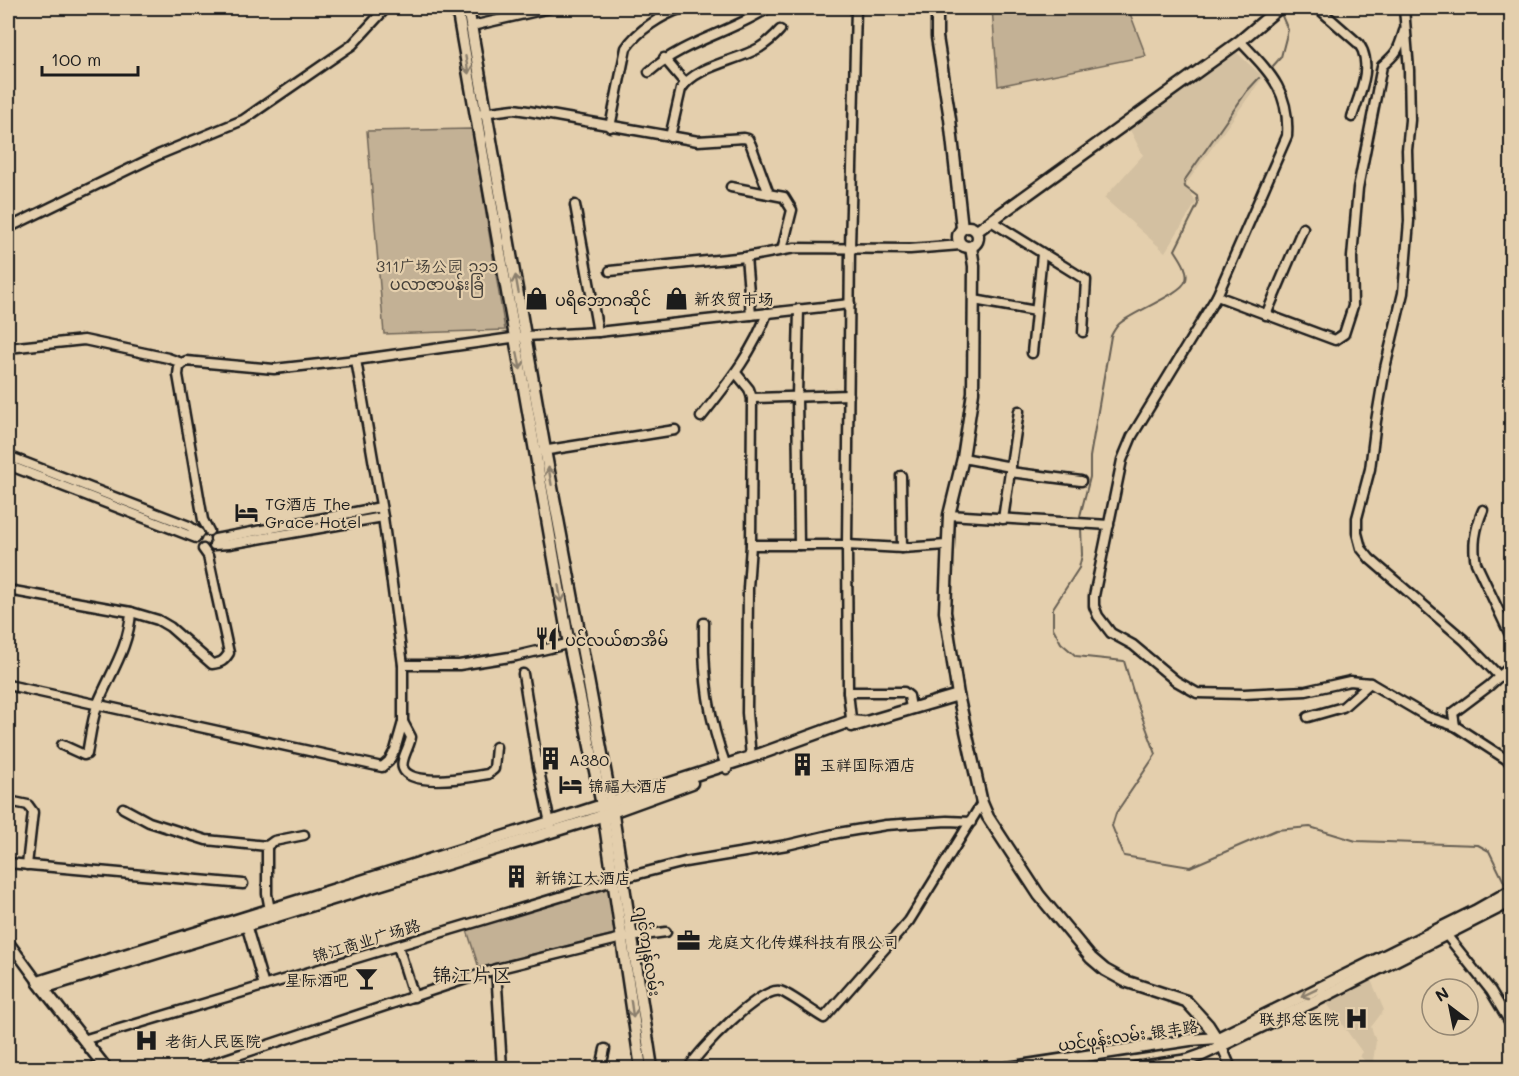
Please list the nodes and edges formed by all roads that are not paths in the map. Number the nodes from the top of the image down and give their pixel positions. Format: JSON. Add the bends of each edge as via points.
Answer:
{"nodes":[{"id":1,"x":386,"y":8,"type":"edge"},
{"id":2,"x":457,"y":8,"type":"edge"},
{"id":3,"x":468,"y":8,"type":"edge"},
{"id":4,"x":550,"y":8,"type":"edge"},
{"id":5,"x":682,"y":8,"type":"edge"},
{"id":6,"x":768,"y":8,"type":"edge"},
{"id":7,"x":856,"y":8,"type":"edge"},
{"id":8,"x":937,"y":8,"type":"edge"},
{"id":9,"x":1279,"y":8,"type":"edge"},
{"id":10,"x":1318,"y":8,"type":"edge"},
{"id":11,"x":1404,"y":8,"type":"edge"},
{"id":12,"x":472,"y":27,"type":"junction"},
{"id":13,"x":1406,"y":27,"type":"junction"},
{"id":14,"x":780,"y":30,"type":"dead end"},
{"id":15,"x":1240,"y":41,"type":"junction"},
{"id":16,"x":664,"y":58,"type":"junction"},
{"id":17,"x":649,"y":72,"type":"dead end"},
{"id":18,"x":685,"y":83,"type":"junction"},
{"id":19,"x":481,"y":114,"type":"junction"},
{"id":20,"x":1352,"y":117,"type":"dead end"},
{"id":21,"x":610,"y":127,"type":"junction"},
{"id":22,"x":670,"y":137,"type":"junction"},
{"id":23,"x":731,"y":187,"type":"dead end"},
{"id":24,"x":769,"y":194,"type":"junction"},
{"id":25,"x":575,"y":205,"type":"dead end"},
{"id":26,"x":991,"y":221,"type":"junction"},
{"id":27,"x":8,"y":228,"type":"edge"},
{"id":28,"x":963,"y":228,"type":"junction"},
{"id":29,"x":1303,"y":228,"type":"dead end"},
{"id":30,"x":977,"y":231,"type":"junction"},
{"id":31,"x":966,"y":246,"type":"junction"},
{"id":32,"x":850,"y":248,"type":"junction"},
{"id":33,"x":782,"y":250,"type":"junction"},
{"id":34,"x":1042,"y":254,"type":"junction"},
{"id":35,"x":746,"y":257,"type":"junction"},
{"id":36,"x":610,"y":272,"type":"dead end"},
{"id":37,"x":1217,"y":296,"type":"junction"},
{"id":38,"x":974,"y":300,"type":"junction"},
{"id":39,"x":850,"y":304,"type":"junction"},
{"id":40,"x":799,"y":309,"type":"junction"},
{"id":41,"x":1036,"y":311,"type":"junction"},
{"id":42,"x":767,"y":313,"type":"junction"},
{"id":43,"x":751,"y":315,"type":"junction"},
{"id":44,"x":1266,"y":315,"type":"junction"},
{"id":45,"x":598,"y":332,"type":"junction"},
{"id":46,"x":1083,"y":332,"type":"dead end"},
{"id":47,"x":520,"y":337,"type":"junction"},
{"id":48,"x":8,"y":348,"type":"edge"},
{"id":49,"x":1032,"y":353,"type":"dead end"},
{"id":50,"x":356,"y":360,"type":"junction"},
{"id":51,"x":182,"y":363,"type":"junction"},
{"id":52,"x":736,"y":373,"type":"junction"},
{"id":53,"x":849,"y":395,"type":"junction"},
{"id":54,"x":797,"y":396,"type":"junction"},
{"id":55,"x":752,"y":398,"type":"junction"},
{"id":56,"x":1019,"y":411,"type":"dead end"},
{"id":57,"x":701,"y":417,"type":"dead end"},
{"id":58,"x":675,"y":430,"type":"dead end"},
{"id":59,"x":540,"y":451,"type":"junction"},
{"id":60,"x":8,"y":456,"type":"edge"},
{"id":61,"x":963,"y":458,"type":"junction"},
{"id":62,"x":8,"y":465,"type":"edge"},
{"id":63,"x":1011,"y":469,"type":"junction"},
{"id":64,"x":901,"y":476,"type":"dead end"},
{"id":65,"x":1081,"y":481,"type":"dead end"},
{"id":66,"x":75,"y":486,"type":"junction"},
{"id":67,"x":381,"y":507,"type":"junction"},
{"id":68,"x":1483,"y":510,"type":"dead end"},
{"id":69,"x":949,"y":515,"type":"junction"},
{"id":70,"x":383,"y":517,"type":"junction"},
{"id":71,"x":1003,"y":519,"type":"junction"},
{"id":72,"x":1109,"y":525,"type":"junction"},
{"id":73,"x":201,"y":534,"type":"junction"},
{"id":74,"x":799,"y":544,"type":"junction"},
{"id":75,"x":751,"y":545,"type":"junction"},
{"id":76,"x":847,"y":545,"type":"junction"},
{"id":77,"x":947,"y":545,"type":"junction"},
{"id":78,"x":210,"y":548,"type":"junction"},
{"id":79,"x":902,"y":548,"type":"junction"},
{"id":80,"x":8,"y":590,"type":"edge"},
{"id":81,"x":131,"y":612,"type":"junction"},
{"id":82,"x":704,"y":623,"type":"dead end"},
{"id":83,"x":1512,"y":639,"type":"edge"},
{"id":84,"x":574,"y":643,"type":"junction"},
{"id":85,"x":403,"y":665,"type":"junction"},
{"id":86,"x":1512,"y":665,"type":"edge"},
{"id":87,"x":522,"y":674,"type":"dead end"},
{"id":88,"x":1499,"y":676,"type":"junction"},
{"id":89,"x":1370,"y":683,"type":"junction"},
{"id":90,"x":8,"y":686,"type":"edge"},
{"id":91,"x":848,"y":692,"type":"junction"},
{"id":92,"x":958,"y":695,"type":"junction"},
{"id":93,"x":97,"y":706,"type":"junction"},
{"id":94,"x":911,"y":708,"type":"junction"},
{"id":95,"x":1308,"y":717,"type":"dead end"},
{"id":96,"x":403,"y":722,"type":"junction"},
{"id":97,"x":855,"y":723,"type":"junction"},
{"id":98,"x":1455,"y":726,"type":"junction"},
{"id":99,"x":62,"y":745,"type":"dead end"},
{"id":100,"x":496,"y":747,"type":"dead end"},
{"id":101,"x":751,"y":757,"type":"junction"},
{"id":102,"x":1512,"y":763,"type":"edge"},
{"id":103,"x":726,"y":767,"type":"junction"},
{"id":104,"x":9,"y":801,"type":"dead end"},
{"id":105,"x":982,"y":803,"type":"junction"},
{"id":106,"x":123,"y":808,"type":"dead end"},
{"id":107,"x":607,"y":808,"type":"junction"},
{"id":108,"x":971,"y":822,"type":"junction"},
{"id":109,"x":551,"y":827,"type":"junction"},
{"id":110,"x":304,"y":835,"type":"dead end"},
{"id":111,"x":267,"y":846,"type":"junction"},
{"id":112,"x":8,"y":864,"type":"edge"},
{"id":113,"x":27,"y":865,"type":"junction"},
{"id":114,"x":619,"y":879,"type":"junction"},
{"id":115,"x":243,"y":884,"type":"dead end"},
{"id":116,"x":1512,"y":890,"type":"edge"},
{"id":117,"x":316,"y":900,"type":"junction"},
{"id":118,"x":1512,"y":901,"type":"edge"},
{"id":119,"x":1494,"y":904,"type":"junction"},
{"id":120,"x":270,"y":910,"type":"junction"},
{"id":121,"x":245,"y":922,"type":"junction"},
{"id":122,"x":1444,"y":931,"type":"junction"},
{"id":123,"x":666,"y":932,"type":"dead end"},
{"id":124,"x":627,"y":937,"type":"junction"},
{"id":125,"x":8,"y":941,"type":"edge"},
{"id":126,"x":398,"y":946,"type":"junction"},
{"id":127,"x":496,"y":969,"type":"junction"},
{"id":128,"x":633,"y":980,"type":"junction"},
{"id":129,"x":40,"y":985,"type":"junction"},
{"id":130,"x":264,"y":986,"type":"junction"},
{"id":131,"x":414,"y":997,"type":"junction"},
{"id":132,"x":1512,"y":1026,"type":"edge"},
{"id":133,"x":84,"y":1040,"type":"junction"},
{"id":134,"x":1220,"y":1042,"type":"junction"},
{"id":135,"x":605,"y":1048,"type":"dead end"},
{"id":136,"x":106,"y":1068,"type":"edge"},
{"id":137,"x":199,"y":1068,"type":"edge"},
{"id":138,"x":502,"y":1068,"type":"edge"},
{"id":139,"x":601,"y":1068,"type":"edge"},
{"id":140,"x":641,"y":1068,"type":"edge"},
{"id":141,"x":652,"y":1068,"type":"edge"},
{"id":142,"x":689,"y":1068,"type":"edge"},
{"id":143,"x":1007,"y":1068,"type":"edge"},
{"id":144,"x":1135,"y":1068,"type":"edge"},
{"id":145,"x":1231,"y":1068,"type":"edge"}],
"edges":[{"from":1,"to":27,"type":"street","via":[[352,45],[243,120],[158,155]]},
{"from":2,"to":19,"type":"main road","one_way":true},
{"from":3,"to":12,"type":"main road"},
{"from":4,"to":12,"type":"street"},
{"from":5,"to":21,"type":"street","via":[[658,19],[626,48]]},
{"from":6,"to":16,"type":"street"},
{"from":7,"to":32,"type":"street"},
{"from":8,"to":28,"type":"main road","via":[[937,38]]},
{"from":9,"to":15,"type":"main road"},
{"from":10,"to":20,"type":"street","via":[[1364,51],[1363,80]]},
{"from":11,"to":13,"type":"street"},
{"from":12,"to":19,"type":"main road"},
{"from":13,"to":44,"type":"street","via":[[1393,59],[1382,66],[1364,152],[1352,257],[1353,306],[1344,334],[1335,340]]},
{"from":13,"to":88,"type":"street","via":[[1410,107],[1406,268],[1357,533],[1361,548],[1370,559],[1464,640]]},
{"from":14,"to":18,"type":"street","via":[[759,48]]},
{"from":15,"to":26,"type":"main road"},
{"from":15,"to":37,"type":"street","via":[[1273,76],[1281,91],[1288,119],[1287,136]]},
{"from":16,"to":17,"type":"street"},
{"from":16,"to":18,"type":"street"},
{"from":18,"to":22,"type":"street"},
{"from":19,"to":21,"type":"street","via":[[514,109]]},
{"from":19,"to":47,"type":"main road","name":"ဂျင်ကျန်လမ်း"},
{"from":21,"to":22,"type":"street"},
{"from":22,"to":24,"type":"street","via":[[748,140]]},
{"from":23,"to":24,"type":"street"},
{"from":24,"to":33,"type":"street","via":[[782,196],[792,210]]},
{"from":25,"to":45,"type":"street"},
{"from":26,"to":30,"type":"main road"},
{"from":26,"to":34,"type":"street"},
{"from":28,"to":30,"type":"main road"},
{"from":28,"to":31,"type":"main road","via":[[957,237]]},
{"from":29,"to":44,"type":"street"},
{"from":30,"to":31,"type":"main road","via":[[978,239]]},
{"from":31,"to":32,"type":"street"},
{"from":31,"to":38,"type":"main road","via":[[974,266]]},
{"from":32,"to":33,"type":"street"},
{"from":32,"to":39,"type":"street"},
{"from":33,"to":35,"type":"street"},
{"from":34,"to":41,"type":"street"},
{"from":34,"to":46,"type":"street","via":[[1086,280]]},
{"from":35,"to":36,"type":"street"},
{"from":35,"to":43,"type":"street"},
{"from":37,"to":44,"type":"street"},
{"from":37,"to":72,"type":"street","via":[[1132,436],[1122,460]]},
{"from":38,"to":41,"type":"street"},
{"from":38,"to":61,"type":"main road","via":[[973,392]]},
{"from":39,"to":40,"type":"street"},
{"from":39,"to":53,"type":"street"},
{"from":40,"to":42,"type":"street"},
{"from":40,"to":54,"type":"street"},
{"from":41,"to":49,"type":"street"},
{"from":42,"to":43,"type":"street"},
{"from":42,"to":52,"type":"street"},
{"from":43,"to":45,"type":"street"},
{"from":45,"to":47,"type":"street"},
{"from":47,"to":50,"type":"street"},
{"from":47,"to":59,"type":"main road","name":"ဂျင်ကျန်လမ်း"},
{"from":48,"to":51,"type":"street","via":[[84,340]]},
{"from":50,"to":51,"type":"street","via":[[274,369],[190,360]]},
{"from":50,"to":67,"type":"street"},
{"from":51,"to":73,"type":"street","via":[[178,375],[203,520]]},
{"from":52,"to":55,"type":"street"},
{"from":52,"to":57,"type":"street"},
{"from":53,"to":54,"type":"street"},
{"from":53,"to":76,"type":"street"},
{"from":54,"to":55,"type":"street"},
{"from":54,"to":74,"type":"street"},
{"from":55,"to":75,"type":"street"},
{"from":56,"to":63,"type":"street"},
{"from":58,"to":59,"type":"street"},
{"from":59,"to":84,"type":"main road","name":"ဂျင်ကျန်လမ်း"},
{"from":60,"to":66,"type":"street"},
{"from":61,"to":63,"type":"street"},
{"from":61,"to":69,"type":"main road"},
{"from":62,"to":66,"type":"street"},
{"from":63,"to":65,"type":"street"},
{"from":63,"to":71,"type":"street"},
{"from":64,"to":79,"type":"street"},
{"from":66,"to":73,"type":"street","via":[[189,526]]},
{"from":67,"to":70,"type":"street"},
{"from":67,"to":78,"type":"street"},
{"from":68,"to":83,"type":"street","via":[[1478,521],[1476,562]]},
{"from":69,"to":71,"type":"street"},
{"from":69,"to":77,"type":"main road"},
{"from":70,"to":78,"type":"street"},
{"from":70,"to":85,"type":"street"},
{"from":71,"to":72,"type":"street"},
{"from":72,"to":89,"type":"street","via":[[1094,596],[1098,616],[1111,633],[1133,645],[1181,684],[1197,693],[1218,695],[1306,691],[1350,681]]},
{"from":73,"to":78,"type":"street","via":[[198,546]]},
{"from":73,"to":78,"type":"street","via":[[213,534]]},
{"from":74,"to":75,"type":"street"},
{"from":74,"to":76,"type":"street"},
{"from":75,"to":101,"type":"street","via":[[747,713]]},
{"from":76,"to":79,"type":"street"},
{"from":76,"to":91,"type":"street"},
{"from":77,"to":79,"type":"street"},
{"from":77,"to":92,"type":"main road","via":[[945,612]]},
{"from":78,"to":81,"type":"street","via":[[229,653],[225,659],[212,664],[170,627]]},
{"from":80,"to":81,"type":"street"},
{"from":81,"to":93,"type":"street","via":[[124,650]]},
{"from":82,"to":103,"type":"street","via":[[703,667],[708,708]]},
{"from":84,"to":85,"type":"street","via":[[459,665]]},
{"from":84,"to":107,"type":"main road","name":"ဂျင်ကျန်လမ်း"},
{"from":85,"to":96,"type":"street"},
{"from":86,"to":88,"type":"street"},
{"from":87,"to":109,"type":"street"},
{"from":88,"to":98,"type":"street","via":[[1453,713]]},
{"from":89,"to":95,"type":"street","via":[[1343,707]]},
{"from":89,"to":98,"type":"street","via":[[1428,717]]},
{"from":90,"to":93,"type":"street"},
{"from":91,"to":94,"type":"street","via":[[904,692]]},
{"from":91,"to":97,"type":"street"},
{"from":92,"to":94,"type":"main road"},
{"from":92,"to":105,"type":"main road"},
{"from":93,"to":96,"type":"street","via":[[382,767],[395,750]]},
{"from":93,"to":99,"type":"street","via":[[87,754]]},
{"from":94,"to":97,"type":"main road"},
{"from":96,"to":100,"type":"street","via":[[411,737],[402,765],[409,774],[442,780],[488,774],[494,770]]},
{"from":97,"to":101,"type":"main road"},
{"from":97,"to":103,"type":"main road"},
{"from":98,"to":102,"type":"street"},
{"from":101,"to":103,"type":"main road"},
{"from":103,"to":107,"type":"main road"},
{"from":104,"to":113,"type":"street","via":[[28,805],[33,812]]},
{"from":105,"to":108,"type":"street"},
{"from":105,"to":134,"type":"main road","via":[[1039,895],[1090,958],[1125,981],[1186,1001]]},
{"from":106,"to":111,"type":"street","via":[[149,822],[206,840]]},
{"from":107,"to":109,"type":"main road"},
{"from":107,"to":114,"type":"main road","name":"ဂျင်ကျန်လမ်း"},
{"from":108,"to":114,"type":"street","name":"锦江商业广场路","via":[[886,825],[685,862]]},
{"from":108,"to":142,"type":"street","via":[[909,921],[824,1018],[779,991],[769,992],[700,1051]]},
{"from":109,"to":117,"type":"main road"},
{"from":110,"to":111,"type":"street"},
{"from":111,"to":120,"type":"street"},
{"from":112,"to":113,"type":"street"},
{"from":113,"to":115,"type":"street"},
{"from":114,"to":124,"type":"main road","name":"ဂျင်ကျန်လမ်း"},
{"from":114,"to":126,"type":"street","name":"锦江商业广场路"},
{"from":116,"to":119,"type":"main road"},
{"from":117,"to":120,"type":"main road"},
{"from":117,"to":121,"type":"main road"},
{"from":118,"to":119,"type":"main road"},
{"from":119,"to":122,"type":"main road"},
{"from":120,"to":121,"type":"main road"},
{"from":121,"to":129,"type":"main road"},
{"from":121,"to":130,"type":"street"},
{"from":122,"to":132,"type":"street","via":[[1491,991]]},
{"from":122,"to":134,"type":"main road"},
{"from":123,"to":124,"type":"street"},
{"from":124,"to":127,"type":"street"},
{"from":124,"to":128,"type":"main road","name":"ဂျင်ကျန်လမ်း"},
{"from":125,"to":129,"type":"street"},
{"from":126,"to":130,"type":"street","name":"锦江商业广场路"},
{"from":126,"to":131,"type":"street"},
{"from":127,"to":131,"type":"street"},
{"from":127,"to":138,"type":"street"},
{"from":128,"to":140,"type":"main road","name":"ဂျင်ကျန်လမ်း","one_way":true},
{"from":128,"to":141,"type":"main road","name":"ဂျင်ကျန်လမ်း"},
{"from":129,"to":133,"type":"main road"},
{"from":130,"to":133,"type":"street","name":"锦江商业广场路"},
{"from":131,"to":137,"type":"street"},
{"from":133,"to":136,"type":"main road"},
{"from":134,"to":143,"type":"main road","name":"ယင်ဖုန်းလမ်း 银丰路","via":[[1191,1040]]},
{"from":134,"to":144,"type":"main road","name":"ယင်ဖုန်းလမ်း 银丰路","via":[[1188,1060]]},
{"from":134,"to":145,"type":"street"},
{"from":135,"to":139,"type":"street"}]}
